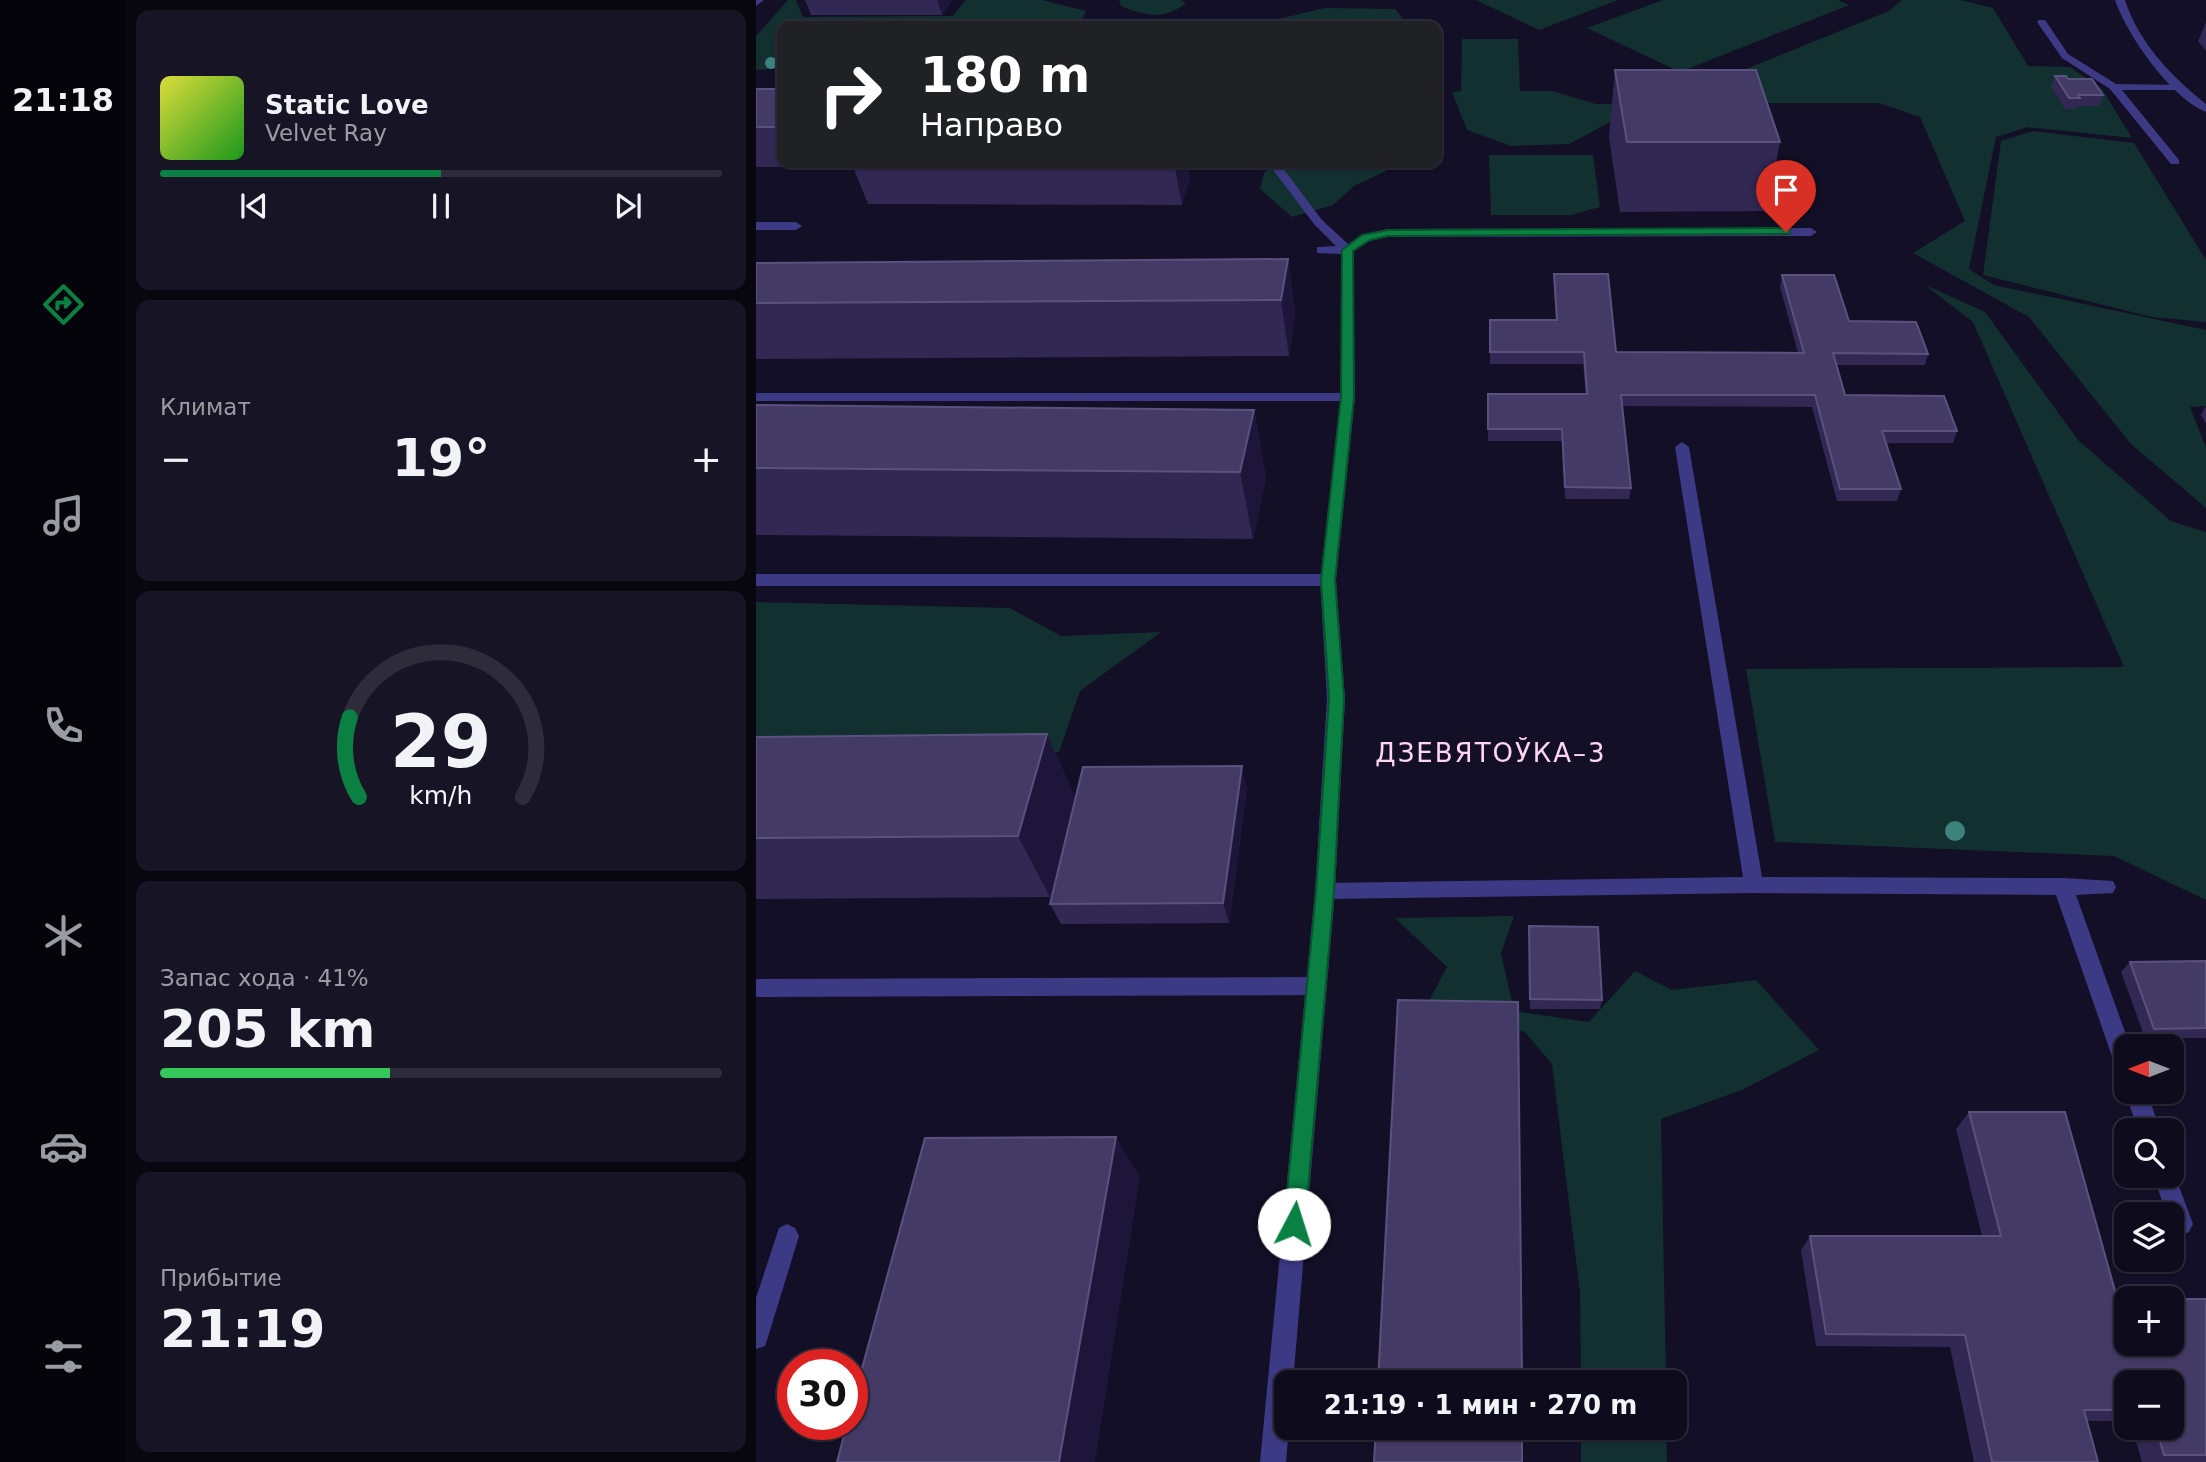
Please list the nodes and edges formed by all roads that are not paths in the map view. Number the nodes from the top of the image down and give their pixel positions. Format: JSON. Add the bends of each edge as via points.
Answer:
{"nodes":[{"id":1,"x":2119,"y":0,"type":"edge"},
{"id":2,"x":2042,"y":22,"type":"dead end"},
{"id":3,"x":2114,"y":87,"type":"junction"},
{"id":4,"x":2176,"y":87,"type":"junction"},
{"id":5,"x":2206,"y":109,"type":"edge"},
{"id":6,"x":2175,"y":162,"type":"dead end"},
{"id":7,"x":1278,"y":168,"type":"edge"},
{"id":8,"x":1575,"y":216,"type":"dead end"},
{"id":9,"x":756,"y":226,"type":"edge"},
{"id":10,"x":796,"y":226,"type":"dead end"},
{"id":11,"x":1576,"y":232,"type":"junction"},
{"id":12,"x":1811,"y":232,"type":"dead end"},
{"id":13,"x":1321,"y":250,"type":"dead end"},
{"id":14,"x":1347,"y":250,"type":"junction"},
{"id":15,"x":756,"y":397,"type":"edge"},
{"id":16,"x":1348,"y":397,"type":"junction"},
{"id":17,"x":1682,"y":447,"type":"dead end"},
{"id":18,"x":756,"y":580,"type":"edge"},
{"id":19,"x":1328,"y":580,"type":"junction"},
{"id":20,"x":1754,"y":885,"type":"junction"},
{"id":21,"x":2063,"y":886,"type":"junction"},
{"id":22,"x":2106,"y":887,"type":"dead end"},
{"id":23,"x":1325,"y":891,"type":"junction"},
{"id":24,"x":1316,"y":986,"type":"junction"},
{"id":25,"x":756,"y":988,"type":"edge"},
{"id":26,"x":2115,"y":1034,"type":"edge"},
{"id":27,"x":787,"y":1236,"type":"dead end"},
{"id":28,"x":756,"y":1337,"type":"edge"},
{"id":29,"x":1273,"y":1462,"type":"edge"}],
"edges":[{"from":1,"to":4,"type":"street","via":[[2124,18]]},
{"from":2,"to":3,"type":"street","via":[[2064,56]]},
{"from":3,"to":4,"type":"street"},
{"from":3,"to":6,"type":"street"},
{"from":4,"to":5,"type":"street"},
{"from":7,"to":14,"type":"street","via":[[1318,222]]},
{"from":8,"to":11,"type":"street"},
{"from":9,"to":10,"type":"street"},
{"from":11,"to":12,"type":"street"},
{"from":11,"to":14,"type":"street","via":[[1388,233],[1366,238]]},
{"from":13,"to":14,"type":"street"},
{"from":14,"to":16,"type":"street"},
{"from":15,"to":16,"type":"street"},
{"from":16,"to":19,"type":"street"},
{"from":17,"to":20,"type":"street"},
{"from":18,"to":19,"type":"street"},
{"from":19,"to":23,"type":"street","via":[[1336,698]]},
{"from":20,"to":21,"type":"street"},
{"from":20,"to":23,"type":"street"},
{"from":21,"to":22,"type":"street"},
{"from":21,"to":26,"type":"street"},
{"from":23,"to":24,"type":"street"},
{"from":24,"to":25,"type":"street"},
{"from":24,"to":29,"type":"street"},
{"from":27,"to":28,"type":"street"}]}
